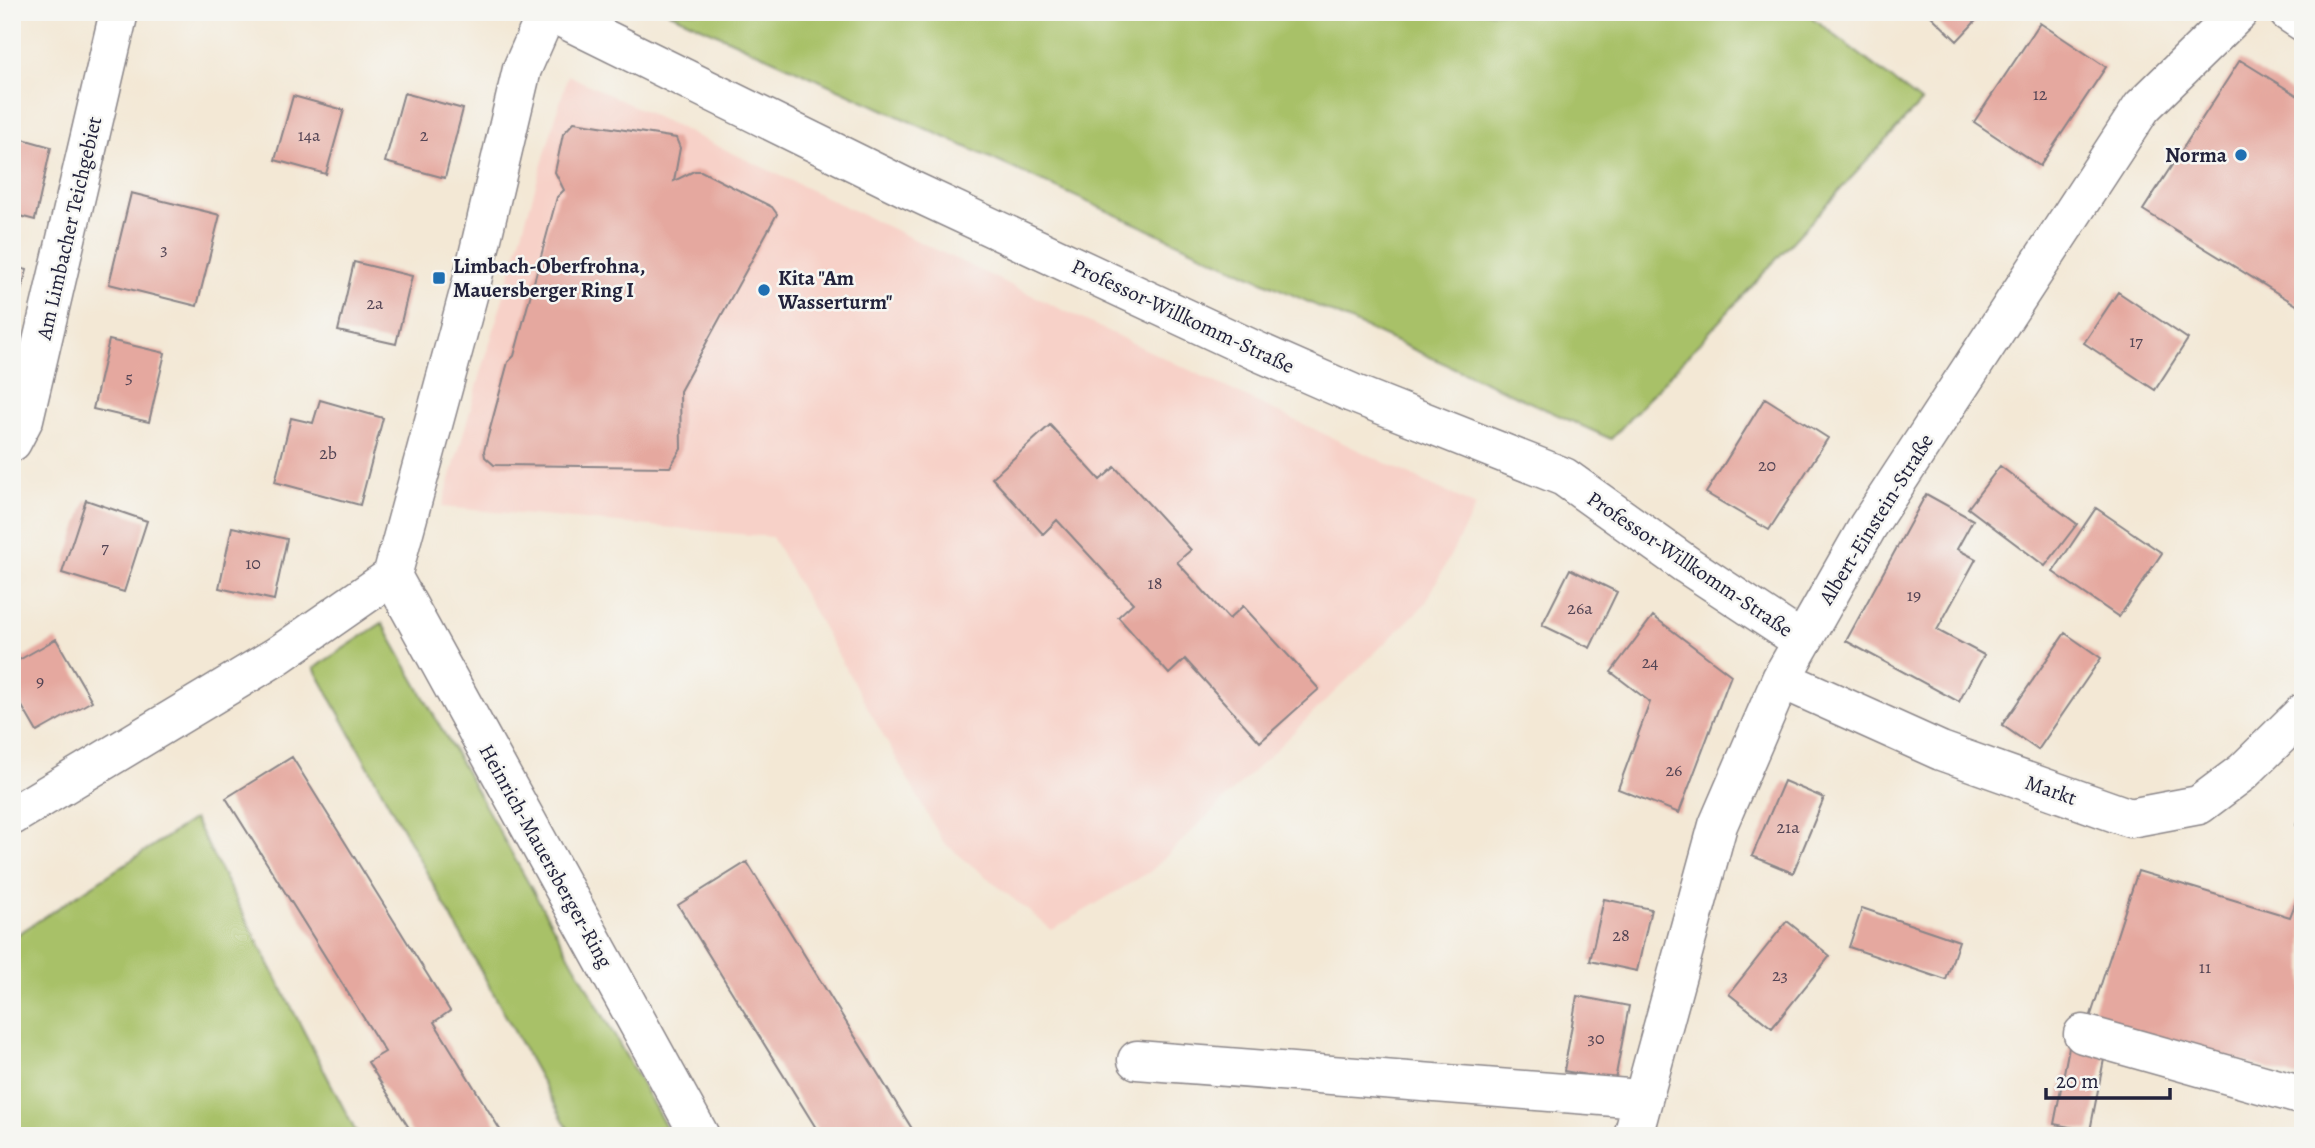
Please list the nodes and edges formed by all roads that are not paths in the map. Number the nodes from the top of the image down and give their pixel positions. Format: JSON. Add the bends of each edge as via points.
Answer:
{"nodes":[{"id":1,"x":119,"y":12,"type":"edge"},
{"id":2,"x":548,"y":12,"type":"edge"},
{"id":3,"x":2239,"y":12,"type":"edge"},
{"id":4,"x":2288,"y":12,"type":"edge"},
{"id":5,"x":2303,"y":22,"type":"edge"},
{"id":6,"x":12,"y":442,"type":"edge"},
{"id":7,"x":392,"y":576,"type":"junction"},
{"id":8,"x":1802,"y":641,"type":"junction"},
{"id":9,"x":1781,"y":679,"type":"junction"},
{"id":10,"x":2303,"y":713,"type":"edge"},
{"id":11,"x":12,"y":816,"type":"edge"},
{"id":12,"x":2084,"y":1034,"type":"dead end"},
{"id":13,"x":1137,"y":1060,"type":"dead end"},
{"id":14,"x":2303,"y":1096,"type":"edge"},
{"id":15,"x":1641,"y":1099,"type":"junction"},
{"id":16,"x":700,"y":1136,"type":"edge"},
{"id":17,"x":1633,"y":1136,"type":"edge"}],
"edges":[{"from":1,"to":6,"type":"street","name":"Am Limbacher Teichgebiet","via":[[24,419]]},
{"from":2,"to":7,"type":"street","via":[[522,69],[472,281]]},
{"from":2,"to":8,"type":"street","name":"Professor-Willkomm-Straße","via":[[907,188],[1240,343],[1564,477]]},
{"from":3,"to":8,"type":"street","name":"Albert-Einstein-Straße","via":[[2142,107],[1868,526]]},
{"from":4,"to":5,"type":"street"},
{"from":7,"to":11,"type":"street","via":[[277,656]]},
{"from":7,"to":16,"type":"street","name":"Heinrich-Mauersberger-Ring"},
{"from":8,"to":9,"type":"street","name":"Albert-Einstein-Straße"},
{"from":9,"to":10,"type":"street","name":"Markt","via":[[1941,751],[2130,818],[2199,805],[2243,772]]},
{"from":9,"to":15,"type":"street","name":"Albert-Einstein-Straße","via":[[1718,825]]},
{"from":12,"to":14,"type":"street"},
{"from":13,"to":15,"type":"street"},
{"from":15,"to":17,"type":"street","name":"Albert-Einstein-Straße"}]}
